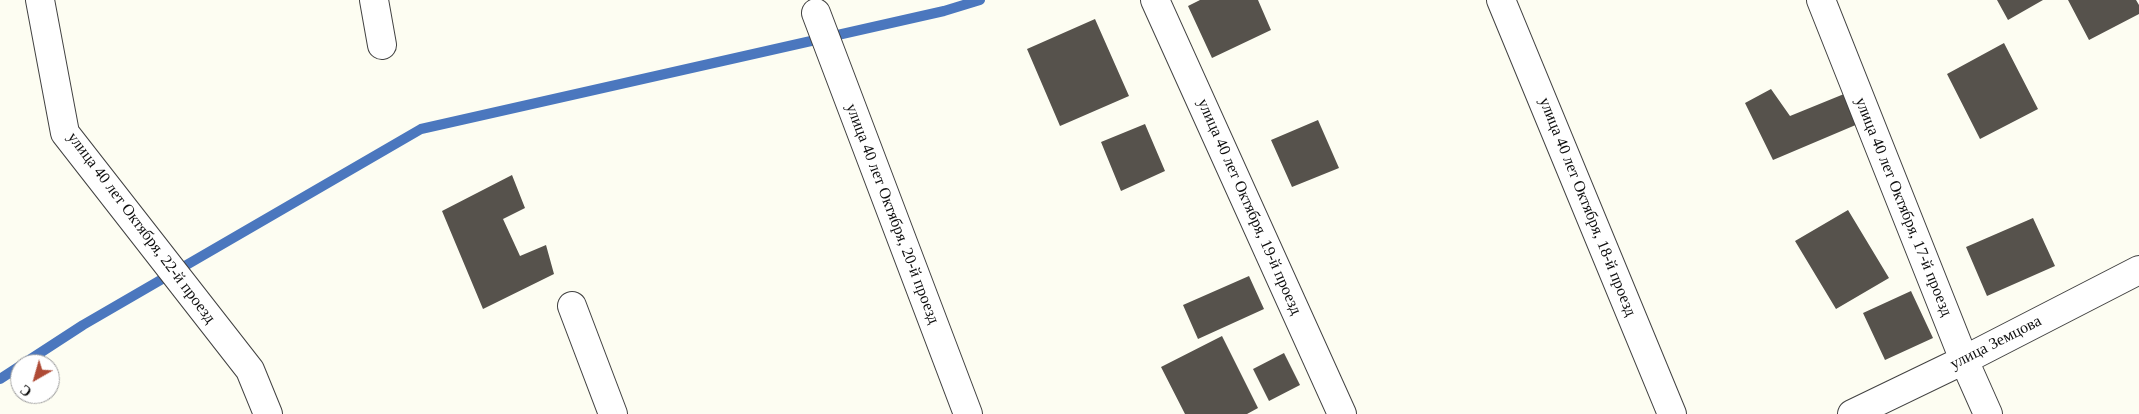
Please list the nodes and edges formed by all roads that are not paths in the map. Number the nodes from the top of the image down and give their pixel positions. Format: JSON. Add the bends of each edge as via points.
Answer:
{"nodes":[{"id":1,"x":40,"y":0,"type":"edge"},
{"id":2,"x":374,"y":0,"type":"edge"},
{"id":3,"x":1155,"y":0,"type":"edge"},
{"id":4,"x":1501,"y":0,"type":"edge"},
{"id":5,"x":1821,"y":0,"type":"edge"},
{"id":6,"x":816,"y":13,"type":"dead end"},
{"id":7,"x":382,"y":45,"type":"dead end"},
{"id":8,"x":2139,"y":270,"type":"edge"},
{"id":9,"x":572,"y":306,"type":"dead end"},
{"id":10,"x":1964,"y":360,"type":"junction"},
{"id":11,"x":268,"y":414,"type":"edge"},
{"id":12,"x":612,"y":414,"type":"edge"},
{"id":13,"x":968,"y":414,"type":"edge"},
{"id":14,"x":1342,"y":414,"type":"edge"},
{"id":15,"x":1672,"y":414,"type":"edge"},
{"id":16,"x":1852,"y":414,"type":"edge"},
{"id":17,"x":1988,"y":414,"type":"edge"}],
"edges":[{"from":1,"to":11,"type":"street","name":"улица 40 лет Октября, 22-й проезд","via":[[66,133],[250,370]]},
{"from":2,"to":7,"type":"street"},
{"from":3,"to":14,"type":"street","name":"улица 40 лет Октября, 19-й проезд"},
{"from":4,"to":15,"type":"street","name":"улица 40 лет Октября, 18-й проезд"},
{"from":5,"to":10,"type":"street","name":"улица 40 лет Октября, 17-й проезд"},
{"from":6,"to":13,"type":"street","name":"улица 40 лет Октября, 20-й проезд"},
{"from":8,"to":10,"type":"street","name":"улица Земцова"},
{"from":9,"to":12,"type":"street"},
{"from":10,"to":16,"type":"street","name":"улица Земцова"},
{"from":10,"to":17,"type":"street","name":"улица 40 лет Октября, 17-й проезд"}]}
